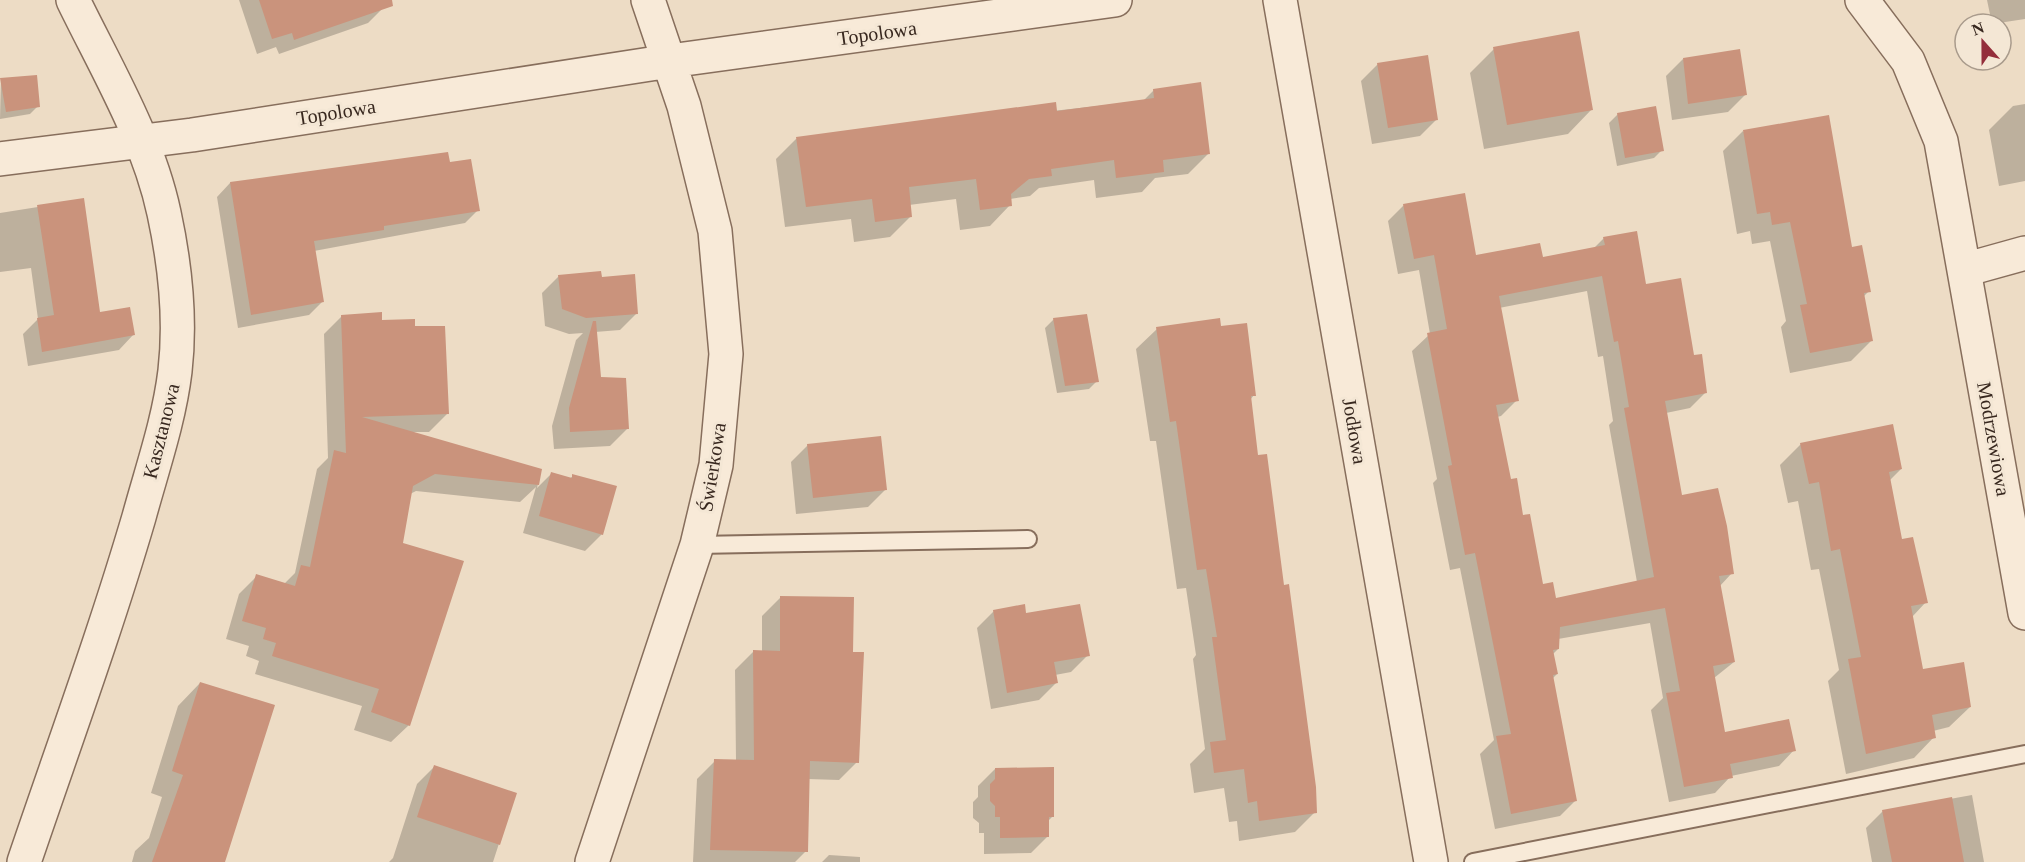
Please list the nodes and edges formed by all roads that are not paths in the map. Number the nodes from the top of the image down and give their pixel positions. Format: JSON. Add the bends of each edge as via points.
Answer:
{"nodes":[{"id":1,"x":73,"y":0,"type":"edge"},
{"id":2,"x":648,"y":0,"type":"edge"},
{"id":3,"x":1280,"y":0,"type":"edge"},
{"id":4,"x":1862,"y":0,"type":"edge"},
{"id":5,"x":1094,"y":2,"type":"edge"},
{"id":6,"x":670,"y":61,"type":"junction"},
{"id":7,"x":140,"y":142,"type":"junction"},
{"id":8,"x":0,"y":159,"type":"edge"},
{"id":9,"x":2025,"y":253,"type":"edge"},
{"id":10,"x":1964,"y":270,"type":"junction"},
{"id":11,"x":1028,"y":539,"type":"dead end"},
{"id":12,"x":697,"y":545,"type":"junction"},
{"id":13,"x":2025,"y":610,"type":"edge"},
{"id":14,"x":2025,"y":754,"type":"edge"},
{"id":15,"x":24,"y":862,"type":"edge"},
{"id":16,"x":592,"y":862,"type":"edge"},
{"id":17,"x":1431,"y":862,"type":"edge"},
{"id":18,"x":1473,"y":862,"type":"edge"}],
"edges":[{"from":1,"to":7,"type":"street","name":"Kasztanowa"},
{"from":2,"to":6,"type":"street"},
{"from":3,"to":17,"type":"street","name":"Jodłowa"},
{"from":4,"to":10,"type":"street","name":"Modrzewiowa","via":[[1908,61],[1941,141]]},
{"from":5,"to":6,"type":"street","name":"Topolowa"},
{"from":6,"to":7,"type":"street","name":"Topolowa"},
{"from":6,"to":12,"type":"street","name":"Świerkowa","via":[[715,231],[726,354],[716,465]]},
{"from":7,"to":8,"type":"street","name":"Topolowa"},
{"from":7,"to":15,"type":"street","name":"Kasztanowa","via":[[164,210],[170,242],[177,321],[175,371],[163,431],[128,553]]},
{"from":9,"to":10,"type":"street"},
{"from":10,"to":13,"type":"street","name":"Modrzewiowa"},
{"from":11,"to":12,"type":"lane"},
{"from":12,"to":16,"type":"street","name":"Świerkowa"},
{"from":14,"to":18,"type":"lane"}]}
